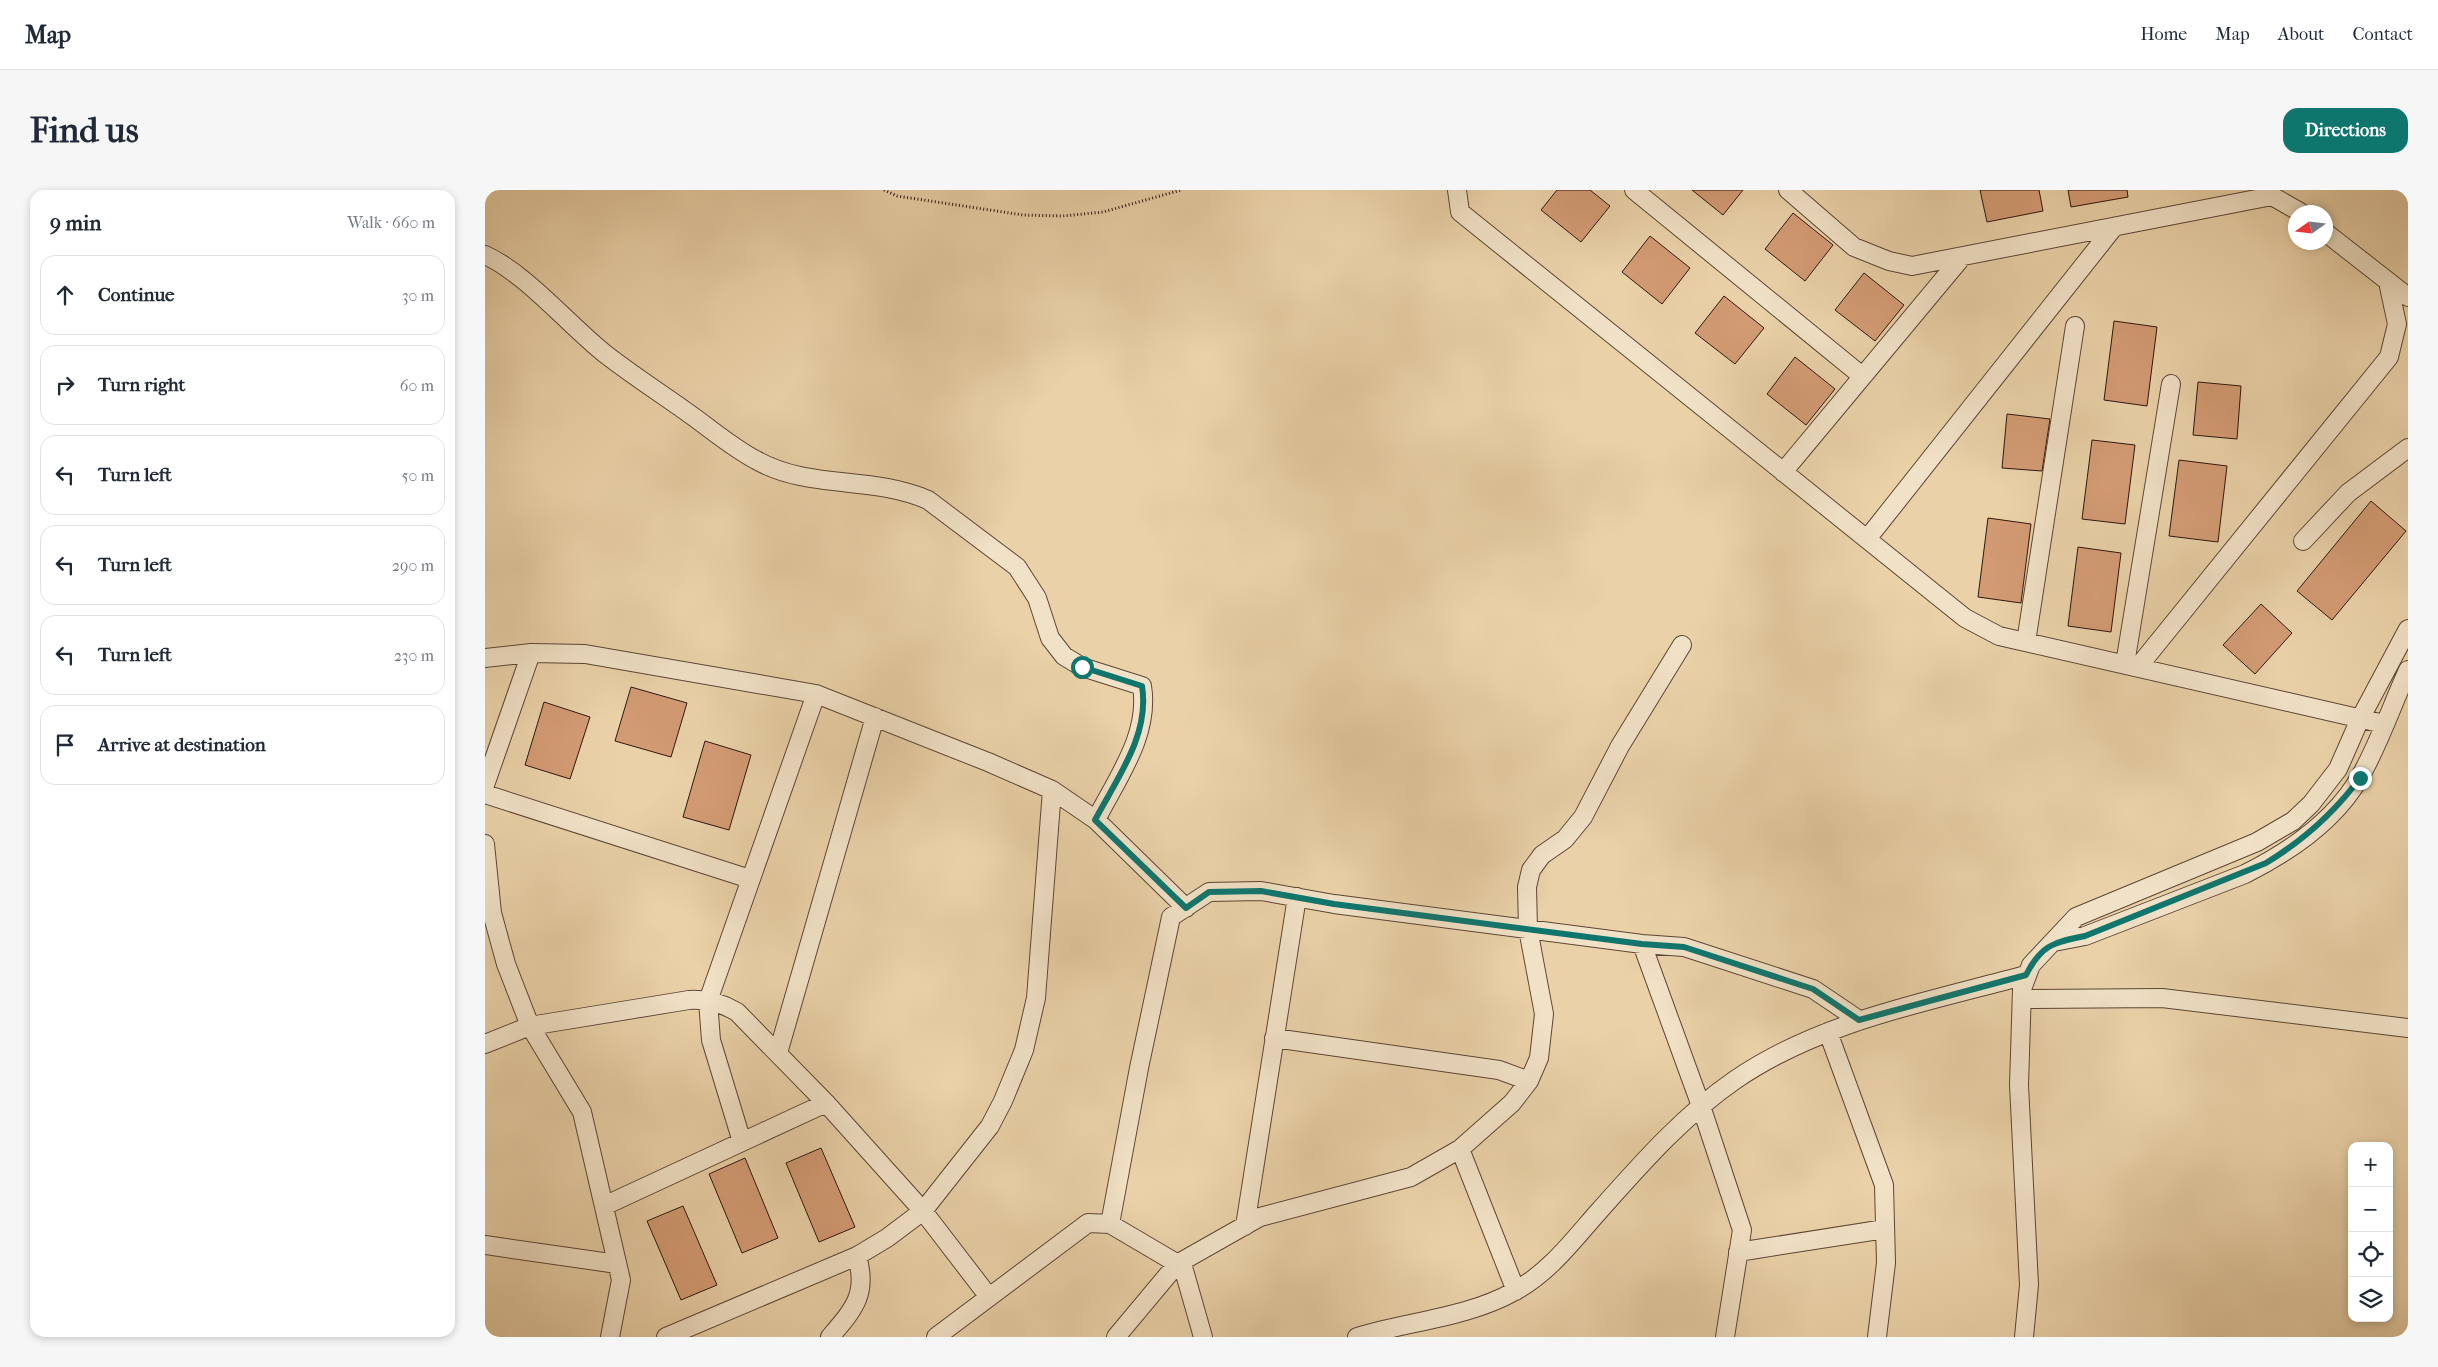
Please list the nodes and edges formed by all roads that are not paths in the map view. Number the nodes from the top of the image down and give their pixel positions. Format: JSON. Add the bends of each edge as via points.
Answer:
{"nodes":[{"id":1,"x":1457,"y":190,"type":"edge"},
{"id":2,"x":1634,"y":190,"type":"edge"},
{"id":3,"x":1788,"y":190,"type":"edge"},
{"id":4,"x":2272,"y":193,"type":"edge"},
{"id":5,"x":2290,"y":205,"type":"edge"},
{"id":6,"x":2114,"y":227,"type":"junction"},
{"id":7,"x":2333,"y":238,"type":"edge"},
{"id":8,"x":485,"y":255,"type":"edge"},
{"id":9,"x":1962,"y":256,"type":"junction"},
{"id":10,"x":2388,"y":282,"type":"junction"},
{"id":11,"x":2408,"y":297,"type":"edge"},
{"id":12,"x":2075,"y":326,"type":"dead end"},
{"id":13,"x":1862,"y":376,"type":"junction"},
{"id":14,"x":2171,"y":384,"type":"dead end"},
{"id":15,"x":2408,"y":448,"type":"edge"},
{"id":16,"x":1783,"y":472,"type":"junction"},
{"id":17,"x":1867,"y":539,"type":"junction"},
{"id":18,"x":2303,"y":541,"type":"dead end"},
{"id":19,"x":2408,"y":629,"type":"edge"},
{"id":20,"x":2026,"y":642,"type":"junction"},
{"id":21,"x":1682,"y":645,"type":"dead end"},
{"id":22,"x":531,"y":653,"type":"junction"},
{"id":23,"x":485,"y":658,"type":"edge"},
{"id":24,"x":2131,"y":666,"type":"junction"},
{"id":25,"x":2408,"y":670,"type":"edge"},
{"id":26,"x":816,"y":694,"type":"junction"},
{"id":27,"x":875,"y":717,"type":"junction"},
{"id":28,"x":2361,"y":719,"type":"junction"},
{"id":29,"x":2383,"y":724,"type":"junction"},
{"id":30,"x":485,"y":785,"type":"edge"},
{"id":31,"x":1052,"y":790,"type":"junction"},
{"id":32,"x":485,"y":794,"type":"edge"},
{"id":33,"x":1095,"y":820,"type":"junction"},
{"id":34,"x":485,"y":844,"type":"edge"},
{"id":35,"x":750,"y":879,"type":"junction"},
{"id":36,"x":1297,"y":897,"type":"junction"},
{"id":37,"x":1186,"y":908,"type":"junction"},
{"id":38,"x":488,"y":912,"type":"edge"},
{"id":39,"x":1528,"y":929,"type":"junction"},
{"id":40,"x":2054,"y":942,"type":"junction"},
{"id":41,"x":1642,"y":944,"type":"junction"},
{"id":42,"x":2026,"y":975,"type":"junction"},
{"id":43,"x":2022,"y":999,"type":"junction"},
{"id":44,"x":708,"y":1000,"type":"junction"},
{"id":45,"x":1859,"y":1020,"type":"junction"},
{"id":46,"x":530,"y":1026,"type":"junction"},
{"id":47,"x":2408,"y":1028,"type":"edge"},
{"id":48,"x":1828,"y":1032,"type":"junction"},
{"id":49,"x":1274,"y":1038,"type":"junction"},
{"id":50,"x":485,"y":1044,"type":"edge"},
{"id":51,"x":778,"y":1053,"type":"junction"},
{"id":52,"x":1529,"y":1081,"type":"junction"},
{"id":53,"x":826,"y":1103,"type":"junction"},
{"id":54,"x":1701,"y":1106,"type":"junction"},
{"id":55,"x":741,"y":1142,"type":"junction"},
{"id":56,"x":1460,"y":1149,"type":"junction"},
{"id":57,"x":604,"y":1206,"type":"junction"},
{"id":58,"x":923,"y":1211,"type":"junction"},
{"id":59,"x":1110,"y":1224,"type":"junction"},
{"id":60,"x":1245,"y":1226,"type":"junction"},
{"id":61,"x":1885,"y":1229,"type":"junction"},
{"id":62,"x":485,"y":1245,"type":"edge"},
{"id":63,"x":1738,"y":1252,"type":"junction"},
{"id":64,"x":857,"y":1256,"type":"junction"},
{"id":65,"x":617,"y":1264,"type":"junction"},
{"id":66,"x":1177,"y":1264,"type":"junction"},
{"id":67,"x":1516,"y":1291,"type":"junction"},
{"id":68,"x":989,"y":1297,"type":"junction"},
{"id":69,"x":1726,"y":1331,"type":"edge"},
{"id":70,"x":1380,"y":1334,"type":"edge"},
{"id":71,"x":610,"y":1337,"type":"edge"},
{"id":72,"x":666,"y":1337,"type":"edge"},
{"id":73,"x":830,"y":1337,"type":"edge"},
{"id":74,"x":936,"y":1337,"type":"edge"},
{"id":75,"x":1116,"y":1337,"type":"edge"},
{"id":76,"x":1203,"y":1337,"type":"edge"},
{"id":77,"x":1357,"y":1337,"type":"edge"},
{"id":78,"x":1712,"y":1337,"type":"edge"},
{"id":79,"x":1877,"y":1337,"type":"edge"},
{"id":80,"x":2024,"y":1337,"type":"edge"}],
"edges":[{"from":1,"to":16,"type":"street","via":[[1460,212]]},
{"from":2,"to":13,"type":"street"},
{"from":3,"to":9,"type":"street","via":[[1854,247],[1889,261],[1912,266]]},
{"from":4,"to":5,"type":"street"},
{"from":4,"to":6,"type":"street"},
{"from":6,"to":9,"type":"street"},
{"from":6,"to":17,"type":"street"},
{"from":7,"to":10,"type":"street"},
{"from":8,"to":33,"type":"street","via":[[507,267],[605,354],[755,460],[801,477],[879,485],[912,493],[928,500],[1017,567],[1037,598],[1051,638],[1064,656],[1082,667],[1142,686],[1143,716],[1139,737]]},
{"from":9,"to":13,"type":"street"},
{"from":10,"to":11,"type":"street"},
{"from":10,"to":24,"type":"street","via":[[2397,324],[2389,357]]},
{"from":12,"to":20,"type":"street"},
{"from":13,"to":16,"type":"street"},
{"from":14,"to":24,"type":"street"},
{"from":15,"to":18,"type":"street","via":[[2348,493]]},
{"from":16,"to":17,"type":"street"},
{"from":17,"to":20,"type":"street","via":[[1965,618],[1999,636]]},
{"from":19,"to":28,"type":"street"},
{"from":20,"to":24,"type":"street"},
{"from":21,"to":39,"type":"street","via":[[1620,746],[1583,817],[1565,839],[1542,855],[1531,870],[1527,886]]},
{"from":22,"to":23,"type":"street"},
{"from":22,"to":26,"type":"street","via":[[585,654]]},
{"from":22,"to":30,"type":"street"},
{"from":24,"to":28,"type":"street"},
{"from":25,"to":29,"type":"street"},
{"from":26,"to":27,"type":"street"},
{"from":26,"to":35,"type":"street"},
{"from":27,"to":31,"type":"street"},
{"from":27,"to":51,"type":"street"},
{"from":28,"to":29,"type":"street"},
{"from":28,"to":40,"type":"street","via":[[2327,787],[2293,821],[2257,842],[2076,916]]},
{"from":29,"to":40,"type":"street","via":[[2360,778],[2348,794],[2321,823],[2287,851],[2245,874],[2085,936]]},
{"from":31,"to":33,"type":"street"},
{"from":31,"to":58,"type":"street","via":[[1039,972],[1024,1050],[990,1126]]},
{"from":32,"to":35,"type":"street"},
{"from":33,"to":37,"type":"street"},
{"from":34,"to":38,"type":"street"},
{"from":35,"to":44,"type":"street"},
{"from":36,"to":37,"type":"street","via":[[1261,891],[1209,892]]},
{"from":36,"to":39,"type":"street"},
{"from":36,"to":49,"type":"street"},
{"from":37,"to":59,"type":"street","via":[[1171,917]]},
{"from":38,"to":46,"type":"street"},
{"from":39,"to":41,"type":"street"},
{"from":39,"to":52,"type":"street","via":[[1544,1014],[1539,1058]]},
{"from":40,"to":42,"type":"street"},
{"from":41,"to":45,"type":"street","via":[[1684,947],[1813,989]]},
{"from":41,"to":54,"type":"street"},
{"from":42,"to":43,"type":"street"},
{"from":42,"to":45,"type":"street"},
{"from":43,"to":47,"type":"street","via":[[2162,998]]},
{"from":43,"to":80,"type":"street","via":[[2019,1085],[2029,1285]]},
{"from":44,"to":46,"type":"street","via":[[689,1000]]},
{"from":44,"to":51,"type":"street","via":[[737,1012]]},
{"from":44,"to":55,"type":"street","via":[[711,1040]]},
{"from":45,"to":48,"type":"street"},
{"from":46,"to":50,"type":"street"},
{"from":46,"to":57,"type":"street","via":[[582,1112]]},
{"from":48,"to":54,"type":"street","via":[[1761,1064]]},
{"from":48,"to":61,"type":"street","via":[[1884,1185]]},
{"from":49,"to":52,"type":"street","via":[[1499,1070]]},
{"from":49,"to":60,"type":"street"},
{"from":51,"to":53,"type":"street"},
{"from":52,"to":56,"type":"street","via":[[1512,1103]]},
{"from":53,"to":55,"type":"street"},
{"from":53,"to":58,"type":"street"},
{"from":54,"to":63,"type":"street","via":[[1741,1230]]},
{"from":54,"to":67,"type":"street","via":[[1633,1173],[1548,1267]]},
{"from":55,"to":57,"type":"street"},
{"from":56,"to":60,"type":"street","via":[[1411,1178],[1260,1217]]},
{"from":56,"to":67,"type":"street"},
{"from":57,"to":65,"type":"street"},
{"from":58,"to":64,"type":"street"},
{"from":58,"to":68,"type":"street"},
{"from":59,"to":66,"type":"street"},
{"from":59,"to":68,"type":"street","via":[[1088,1223]]},
{"from":60,"to":66,"type":"street"},
{"from":61,"to":63,"type":"street"},
{"from":61,"to":79,"type":"street","via":[[1886,1263]]},
{"from":62,"to":65,"type":"street"},
{"from":63,"to":69,"type":"street"},
{"from":64,"to":72,"type":"street"},
{"from":64,"to":73,"type":"street","via":[[861,1271],[859,1295],[850,1314]]},
{"from":65,"to":71,"type":"street","via":[[621,1280]]},
{"from":66,"to":75,"type":"street"},
{"from":66,"to":76,"type":"street","via":[[1183,1267]]},
{"from":67,"to":70,"type":"street","via":[[1465,1311]]},
{"from":68,"to":74,"type":"street"},
{"from":69,"to":78,"type":"street"},
{"from":70,"to":77,"type":"street"}]}
